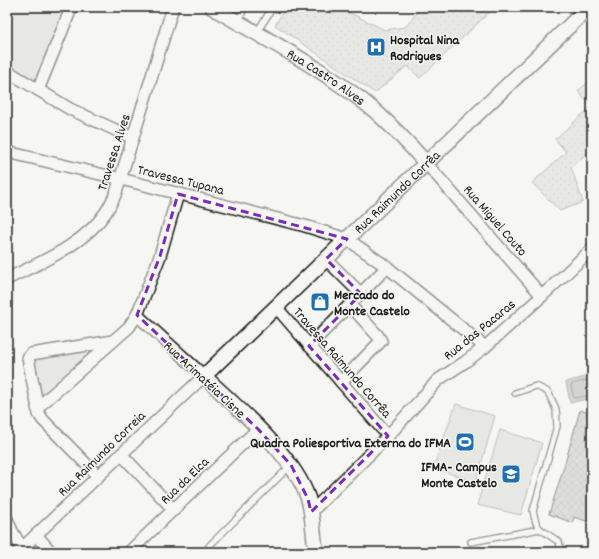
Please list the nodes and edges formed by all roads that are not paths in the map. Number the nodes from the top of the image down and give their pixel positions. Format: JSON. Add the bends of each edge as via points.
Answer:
{"nodes":[{"id":1,"x":70,"y":7,"type":"edge"},
{"id":2,"x":173,"y":7,"type":"edge"},
{"id":3,"x":212,"y":7,"type":"edge"},
{"id":4,"x":244,"y":7,"type":"edge"},
{"id":5,"x":273,"y":7,"type":"edge"},
{"id":6,"x":589,"y":7,"type":"edge"},
{"id":7,"x":239,"y":23,"type":"junction"},
{"id":8,"x":256,"y":33,"type":"junction"},
{"id":9,"x":7,"y":71,"type":"edge"},
{"id":10,"x":38,"y":90,"type":"junction"},
{"id":11,"x":134,"y":138,"type":"junction"},
{"id":12,"x":7,"y":152,"type":"edge"},
{"id":13,"x":426,"y":164,"type":"junction"},
{"id":14,"x":120,"y":179,"type":"junction"},
{"id":15,"x":178,"y":194,"type":"junction"},
{"id":16,"x":347,"y":239,"type":"junction"},
{"id":17,"x":592,"y":249,"type":"edge"},
{"id":18,"x":326,"y":259,"type":"junction"},
{"id":19,"x":387,"y":267,"type":"junction"},
{"id":20,"x":7,"y":279,"type":"edge"},
{"id":21,"x":361,"y":294,"type":"junction"},
{"id":22,"x":542,"y":296,"type":"junction"},
{"id":23,"x":350,"y":305,"type":"junction"},
{"id":24,"x":276,"y":307,"type":"junction"},
{"id":25,"x":137,"y":315,"type":"junction"},
{"id":26,"x":113,"y":341,"type":"junction"},
{"id":27,"x":310,"y":346,"type":"junction"},
{"id":28,"x":485,"y":347,"type":"junction"},
{"id":29,"x":204,"y":376,"type":"junction"},
{"id":30,"x":341,"y":382,"type":"junction"},
{"id":31,"x":515,"y":393,"type":"dead end"},
{"id":32,"x":37,"y":408,"type":"junction"},
{"id":33,"x":258,"y":429,"type":"junction"},
{"id":34,"x":388,"y":436,"type":"junction"},
{"id":35,"x":121,"y":454,"type":"junction"},
{"id":36,"x":287,"y":468,"type":"junction"},
{"id":37,"x":98,"y":476,"type":"junction"},
{"id":38,"x":174,"y":510,"type":"junction"},
{"id":39,"x":311,"y":512,"type":"junction"},
{"id":40,"x":7,"y":519,"type":"edge"},
{"id":41,"x":540,"y":529,"type":"junction"},
{"id":42,"x":36,"y":535,"type":"junction"},
{"id":43,"x":471,"y":542,"type":"dead end"},
{"id":44,"x":209,"y":546,"type":"dead end"},
{"id":45,"x":20,"y":550,"type":"edge"},
{"id":46,"x":51,"y":552,"type":"edge"},
{"id":47,"x":129,"y":552,"type":"edge"},
{"id":48,"x":316,"y":552,"type":"edge"},
{"id":49,"x":561,"y":552,"type":"edge"}],
"edges":[{"from":1,"to":10,"type":"street"},
{"from":2,"to":11,"type":"street","name":"Travessa Alves"},
{"from":3,"to":7,"type":"street","name":"Rua Castro Alves"},
{"from":4,"to":7,"type":"lane"},
{"from":5,"to":8,"type":"lane"},
{"from":6,"to":13,"type":"street","name":"Rua Raimundo Corrêa"},
{"from":7,"to":8,"type":"street","name":"Rua Castro Alves"},
{"from":8,"to":13,"type":"street","name":"Rua Castro Alves","via":[[334,81],[374,111]]},
{"from":9,"to":10,"type":"street"},
{"from":10,"to":11,"type":"street","via":[[70,109]]},
{"from":11,"to":14,"type":"street","name":"Travessa Alves"},
{"from":12,"to":14,"type":"street","name":"Travessa Tupana"},
{"from":13,"to":16,"type":"street","name":"Rua Raimundo Corrêa"},
{"from":13,"to":22,"type":"street","name":"Rua Miguel Couto"},
{"from":14,"to":15,"type":"street","name":"Travessa Tupana"},
{"from":14,"to":20,"type":"street","name":"Travessa Alves","via":[[106,212],[82,237]]},
{"from":15,"to":16,"type":"street","name":"Travessa Tupana"},
{"from":15,"to":25,"type":"street","via":[[160,256]]},
{"from":16,"to":18,"type":"street","name":"Rua Raimundo Corrêa"},
{"from":16,"to":19,"type":"street","name":"Travessa Tupana"},
{"from":17,"to":22,"type":"street","name":"Rua das Pacaras"},
{"from":18,"to":21,"type":"street"},
{"from":18,"to":24,"type":"street","name":"Rua Raimundo Corrêa"},
{"from":19,"to":21,"type":"street"},
{"from":19,"to":28,"type":"street","name":"Travessa Tupana"},
{"from":21,"to":23,"type":"street"},
{"from":22,"to":28,"type":"street","name":"Rua das Pacaras"},
{"from":23,"to":27,"type":"street"},
{"from":23,"to":30,"type":"street","via":[[381,341]]},
{"from":24,"to":27,"type":"street","name":"Travessa Raimundo Corrêa"},
{"from":24,"to":29,"type":"street","name":"Rua Raimundo Corrêa"},
{"from":25,"to":26,"type":"street","via":[[129,327]]},
{"from":25,"to":29,"type":"street","name":"Rua Arimatéia Cisne"},
{"from":26,"to":32,"type":"street"},
{"from":26,"to":32,"type":"street","via":[[29,355]]},
{"from":27,"to":30,"type":"street","name":"Travessa Raimundo Corrêa"},
{"from":28,"to":34,"type":"street","name":"Rua das Pacaras","via":[[438,380]]},
{"from":29,"to":33,"type":"street","name":"Rua Arimatéia Cisne"},
{"from":29,"to":35,"type":"street","name":"Rua Raimundo Correia"},
{"from":30,"to":34,"type":"street","name":"Travessa Raimundo Corrêa"},
{"from":31,"to":41,"type":"lane","via":[[536,386],[548,392],[556,408],[557,426],[533,512]]},
{"from":32,"to":37,"type":"street","via":[[43,420]]},
{"from":33,"to":36,"type":"street","name":"Rua Arimatéia Cisne"},
{"from":33,"to":38,"type":"street","name":"Rua da Elca"},
{"from":34,"to":39,"type":"street","name":"Rua das Pacaras"},
{"from":35,"to":37,"type":"street","name":"Rua Raimundo Correia"},
{"from":35,"to":38,"type":"street"},
{"from":36,"to":39,"type":"street","name":"Rua Arimatéia Cisne","via":[[301,482]]},
{"from":36,"to":44,"type":"lane"},
{"from":37,"to":42,"type":"street","name":"Rua Raimundo Correia"},
{"from":38,"to":47,"type":"street","name":"Rua da Elca"},
{"from":39,"to":48,"type":"street","name":"Rua Arimatéia Cisne"},
{"from":40,"to":45,"type":"street"},
{"from":41,"to":43,"type":"lane"},
{"from":41,"to":49,"type":"lane","via":[[558,542]]},
{"from":42,"to":45,"type":"street","name":"Rua Raimundo Correia"},
{"from":42,"to":46,"type":"street"}]}
